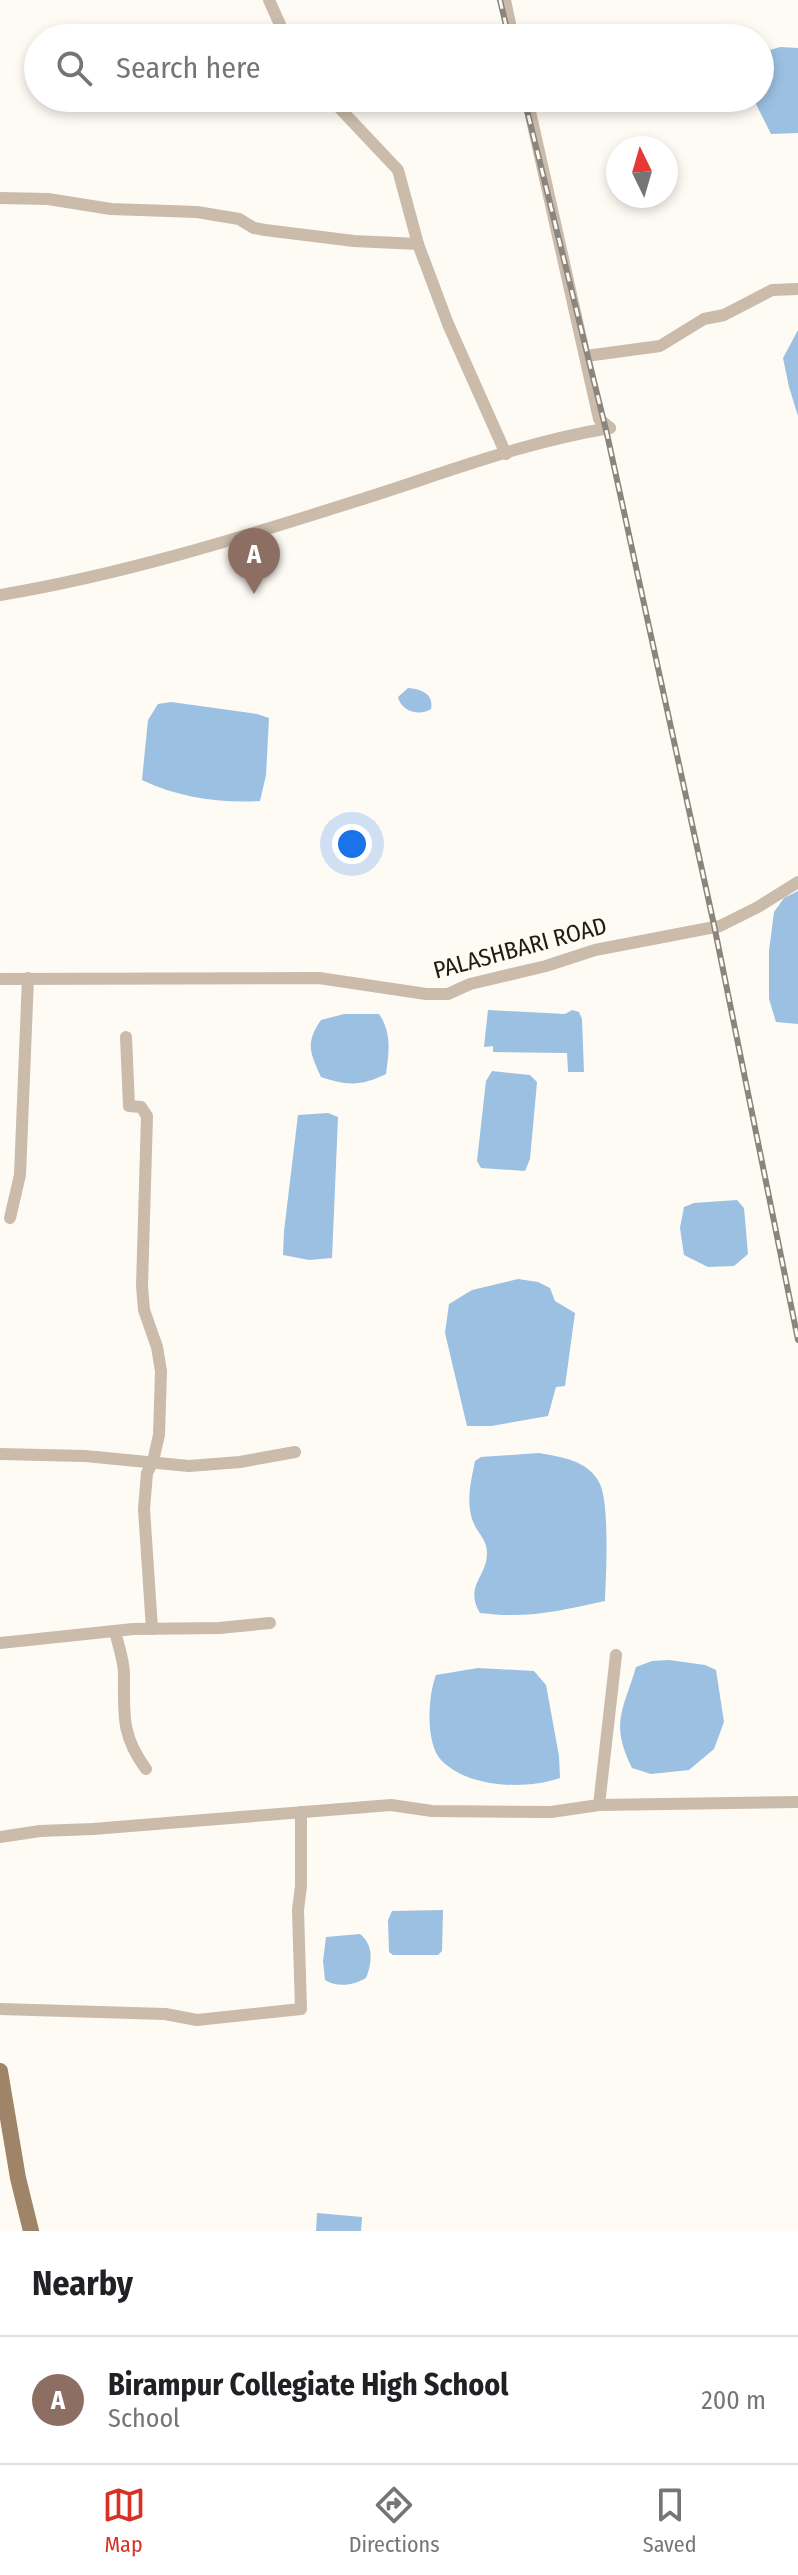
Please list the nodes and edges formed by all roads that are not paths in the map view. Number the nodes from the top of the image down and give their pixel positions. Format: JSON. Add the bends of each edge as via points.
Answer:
{"nodes":[{"id":1,"x":269,"y":0,"type":"edge"},
{"id":2,"x":505,"y":0,"type":"edge"},
{"id":3,"x":279,"y":24,"type":"edge"},
{"id":4,"x":510,"y":24,"type":"edge"},
{"id":5,"x":343,"y":112,"type":"edge"},
{"id":6,"x":530,"y":112,"type":"edge"},
{"id":7,"x":0,"y":198,"type":"edge"},
{"id":8,"x":418,"y":244,"type":"junction"},
{"id":9,"x":798,"y":289,"type":"edge"},
{"id":10,"x":586,"y":356,"type":"junction"},
{"id":11,"x":506,"y":454,"type":"junction"},
{"id":12,"x":0,"y":595,"type":"edge"},
{"id":13,"x":798,"y":882,"type":"edge"},
{"id":14,"x":28,"y":978,"type":"junction"},
{"id":15,"x":0,"y":979,"type":"edge"},
{"id":16,"x":126,"y":1037,"type":"dead end"},
{"id":17,"x":10,"y":1218,"type":"dead end"},
{"id":18,"x":295,"y":1452,"type":"dead end"},
{"id":19,"x":0,"y":1454,"type":"edge"},
{"id":20,"x":153,"y":1461,"type":"junction"},
{"id":21,"x":270,"y":1623,"type":"dead end"},
{"id":22,"x":152,"y":1629,"type":"junction"},
{"id":23,"x":115,"y":1631,"type":"junction"},
{"id":24,"x":0,"y":1643,"type":"edge"},
{"id":25,"x":616,"y":1655,"type":"dead end"},
{"id":26,"x":146,"y":1769,"type":"dead end"},
{"id":27,"x":798,"y":1802,"type":"edge"},
{"id":28,"x":599,"y":1805,"type":"junction"},
{"id":29,"x":301,"y":1812,"type":"junction"},
{"id":30,"x":0,"y":1837,"type":"edge"},
{"id":31,"x":0,"y":2009,"type":"edge"},
{"id":32,"x":0,"y":2071,"type":"edge"},
{"id":33,"x":31,"y":2231,"type":"edge"}],
"edges":[{"from":1,"to":3,"type":"street"},
{"from":2,"to":4,"type":"street"},
{"from":5,"to":8,"type":"street","via":[[398,170]]},
{"from":6,"to":10,"type":"street"},
{"from":7,"to":8,"type":"street","via":[[197,212],[265,230]]},
{"from":8,"to":11,"type":"street"},
{"from":9,"to":10,"type":"street","via":[[772,290],[724,315],[704,319],[660,346]]},
{"from":10,"to":11,"type":"street","via":[[599,419],[610,428]]},
{"from":11,"to":12,"type":"street","via":[[169,558]]},
{"from":13,"to":14,"type":"street","name":"PALASHBARI ROAD","via":[[720,926],[595,950],[448,994],[319,978]]},
{"from":14,"to":15,"type":"street","name":"PALASHBARI ROAD"},
{"from":14,"to":17,"type":"street","via":[[20,1175]]},
{"from":16,"to":20,"type":"street","via":[[129,1106],[141,1107],[147,1116],[142,1286],[161,1371]]},
{"from":18,"to":20,"type":"street","via":[[214,1465]]},
{"from":19,"to":20,"type":"street"},
{"from":20,"to":22,"type":"street","via":[[144,1509]]},
{"from":21,"to":22,"type":"street"},
{"from":22,"to":23,"type":"street"},
{"from":23,"to":24,"type":"street"},
{"from":23,"to":26,"type":"street","via":[[124,1672],[126,1733]]},
{"from":25,"to":28,"type":"street"},
{"from":27,"to":28,"type":"street"},
{"from":28,"to":29,"type":"street","via":[[551,1812],[432,1811],[391,1805]]},
{"from":29,"to":30,"type":"street"},
{"from":29,"to":31,"type":"street","via":[[301,2009],[197,2020],[165,2014]]},
{"from":32,"to":33,"type":"main road"}]}
